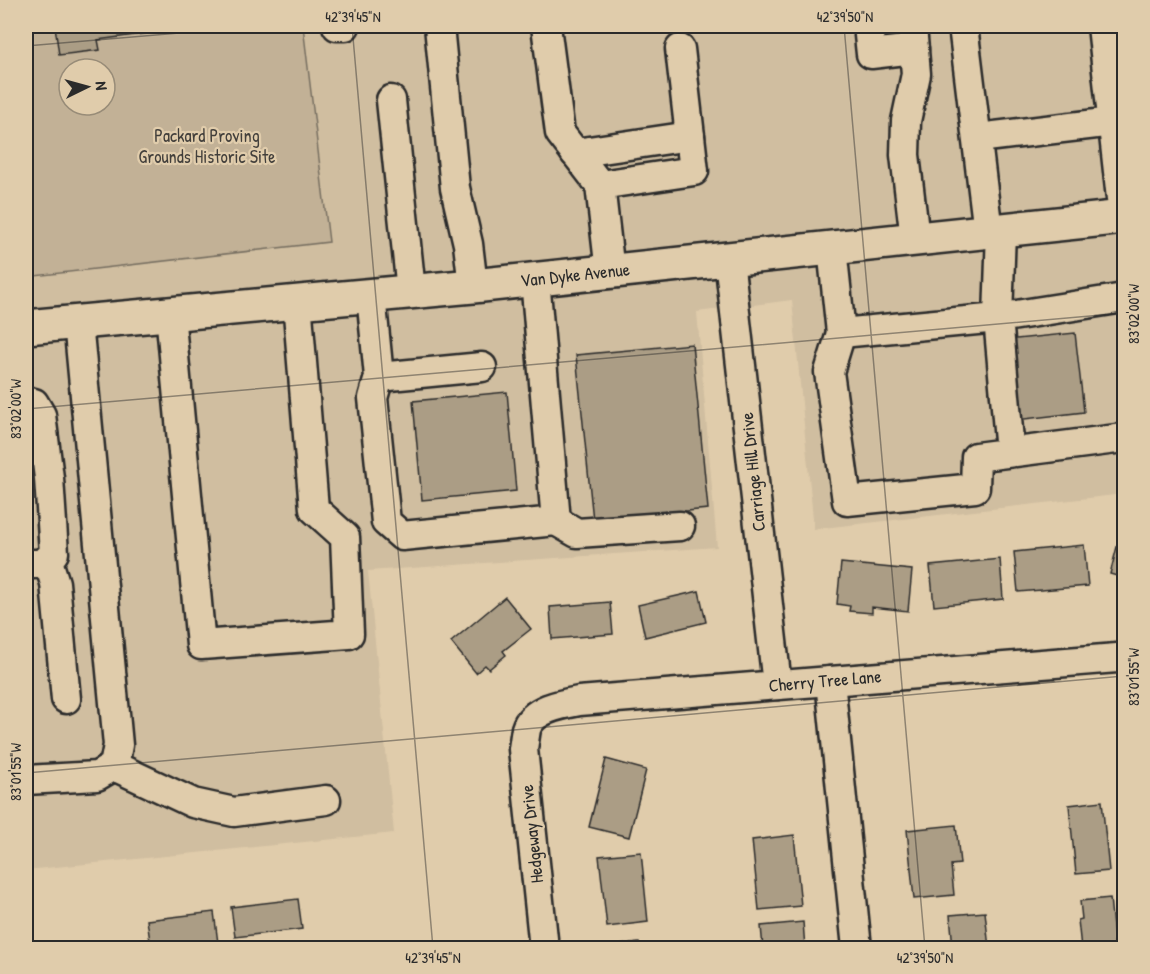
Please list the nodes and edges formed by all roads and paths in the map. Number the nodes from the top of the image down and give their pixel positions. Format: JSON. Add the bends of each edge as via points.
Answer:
{"nodes":[{"id":1,"x":336,"y":26,"type":"edge"},
{"id":2,"x":345,"y":26,"type":"edge"},
{"id":3,"x":439,"y":26,"type":"edge"},
{"id":4,"x":546,"y":26,"type":"edge"},
{"id":5,"x":868,"y":26,"type":"edge"},
{"id":6,"x":963,"y":26,"type":"edge"},
{"id":7,"x":1102,"y":26,"type":"edge"},
{"id":8,"x":913,"y":37,"type":"edge"},
{"id":9,"x":680,"y":49,"type":"dead end"},
{"id":10,"x":391,"y":100,"type":"dead end"},
{"id":11,"x":1113,"y":122,"type":"junction"},
{"id":12,"x":690,"y":136,"type":"junction"},
{"id":13,"x":978,"y":138,"type":"junction"},
{"id":14,"x":576,"y":153,"type":"junction"},
{"id":15,"x":600,"y":185,"type":"junction"},
{"id":16,"x":1124,"y":217,"type":"edge"},
{"id":17,"x":995,"y":231,"type":"junction"},
{"id":18,"x":915,"y":239,"type":"junction"},
{"id":19,"x":832,"y":248,"type":"junction"},
{"id":20,"x":729,"y":259,"type":"junction"},
{"id":21,"x":610,"y":272,"type":"junction"},
{"id":22,"x":535,"y":279,"type":"junction"},
{"id":23,"x":473,"y":286,"type":"junction"},
{"id":24,"x":411,"y":291,"type":"junction"},
{"id":25,"x":371,"y":295,"type":"junction"},
{"id":26,"x":1125,"y":298,"type":"edge"},
{"id":27,"x":297,"y":301,"type":"junction"},
{"id":28,"x":170,"y":313,"type":"junction"},
{"id":29,"x":998,"y":318,"type":"junction"},
{"id":30,"x":78,"y":322,"type":"junction"},
{"id":31,"x":26,"y":327,"type":"edge"},
{"id":32,"x":841,"y":333,"type":"junction"},
{"id":33,"x":482,"y":367,"type":"dead end"},
{"id":34,"x":379,"y":377,"type":"junction"},
{"id":35,"x":26,"y":401,"type":"edge"},
{"id":36,"x":1125,"y":438,"type":"edge"},
{"id":37,"x":1010,"y":452,"type":"junction"},
{"id":38,"x":556,"y":521,"type":"junction"},
{"id":39,"x":680,"y":526,"type":"dead end"},
{"id":40,"x":37,"y":562,"type":"edge"},
{"id":41,"x":1125,"y":659,"type":"edge"},
{"id":42,"x":830,"y":681,"type":"junction"},
{"id":43,"x":777,"y":685,"type":"junction"},
{"id":44,"x":66,"y":699,"type":"dead end"},
{"id":45,"x":530,"y":721,"type":"joint"},
{"id":46,"x":114,"y":766,"type":"junction"},
{"id":47,"x":26,"y":780,"type":"edge"},
{"id":48,"x":326,"y":800,"type":"dead end"},
{"id":49,"x":544,"y":948,"type":"edge"},
{"id":50,"x":857,"y":948,"type":"edge"}],
"edges":[{"from":1,"to":2,"type":"street"},
{"from":3,"to":23,"type":"street","via":[[455,188]]},
{"from":4,"to":14,"type":"street","via":[[560,133]]},
{"from":5,"to":8,"type":"street","via":[[871,54]]},
{"from":6,"to":13,"type":"street"},
{"from":7,"to":11,"type":"street"},
{"from":8,"to":18,"type":"street","via":[[916,74],[906,121],[906,156]]},
{"from":9,"to":12,"type":"street"},
{"from":10,"to":24,"type":"street"},
{"from":11,"to":13,"type":"street"},
{"from":11,"to":16,"type":"street"},
{"from":12,"to":14,"type":"street"},
{"from":12,"to":15,"type":"street","via":[[694,171]]},
{"from":13,"to":17,"type":"street"},
{"from":14,"to":15,"type":"street"},
{"from":15,"to":21,"type":"street"},
{"from":16,"to":17,"type":"main road","name":"Van Dyke Avenue"},
{"from":17,"to":18,"type":"main road","name":"Van Dyke Avenue"},
{"from":17,"to":29,"type":"street"},
{"from":18,"to":19,"type":"main road","name":"Van Dyke Avenue"},
{"from":19,"to":20,"type":"main road","name":"Van Dyke Avenue"},
{"from":19,"to":32,"type":"street"},
{"from":20,"to":21,"type":"main road","name":"Van Dyke Avenue"},
{"from":20,"to":43,"type":"street","name":"Carriage Hill Drive"},
{"from":21,"to":22,"type":"main road","name":"Van Dyke Avenue"},
{"from":22,"to":23,"type":"main road","name":"Van Dyke Avenue"},
{"from":22,"to":38,"type":"street"},
{"from":23,"to":24,"type":"main road","name":"Van Dyke Avenue"},
{"from":24,"to":25,"type":"main road","name":"Van Dyke Avenue"},
{"from":25,"to":27,"type":"main road","name":"Van Dyke Avenue"},
{"from":25,"to":34,"type":"street"},
{"from":26,"to":29,"type":"street"},
{"from":27,"to":28,"type":"main road","name":"Van Dyke Avenue"},
{"from":27,"to":28,"type":"street","via":[[314,509],[345,537],[349,634],[201,645]]},
{"from":28,"to":30,"type":"main road","name":"Van Dyke Avenue"},
{"from":29,"to":32,"type":"street"},
{"from":29,"to":37,"type":"street"},
{"from":30,"to":31,"type":"main road","name":"Van Dyke Avenue"},
{"from":30,"to":46,"type":"street","via":[[118,745]]},
{"from":32,"to":37,"type":"street","via":[[830,372],[847,501],[975,488],[976,457]]},
{"from":33,"to":34,"type":"street"},
{"from":34,"to":38,"type":"street","via":[[373,398],[386,522],[402,536]]},
{"from":35,"to":40,"type":"street","via":[[34,403],[41,415],[49,478],[54,553]]},
{"from":36,"to":37,"type":"street"},
{"from":38,"to":39,"type":"street","via":[[577,533]]},
{"from":40,"to":44,"type":"street","via":[[56,583]]},
{"from":41,"to":42,"type":"street","name":"Cherry Tree Lane"},
{"from":42,"to":43,"type":"street","name":"Cherry Tree Lane"},
{"from":42,"to":50,"type":"street"},
{"from":43,"to":45,"type":"street","name":"Cherry Tree Lane","via":[[579,701],[559,705]]},
{"from":45,"to":49,"type":"street","name":"Hedgeway Drive","via":[[524,749]]},
{"from":46,"to":47,"type":"street","via":[[97,776]]},
{"from":46,"to":48,"type":"street","via":[[194,803],[234,812]]}]}
